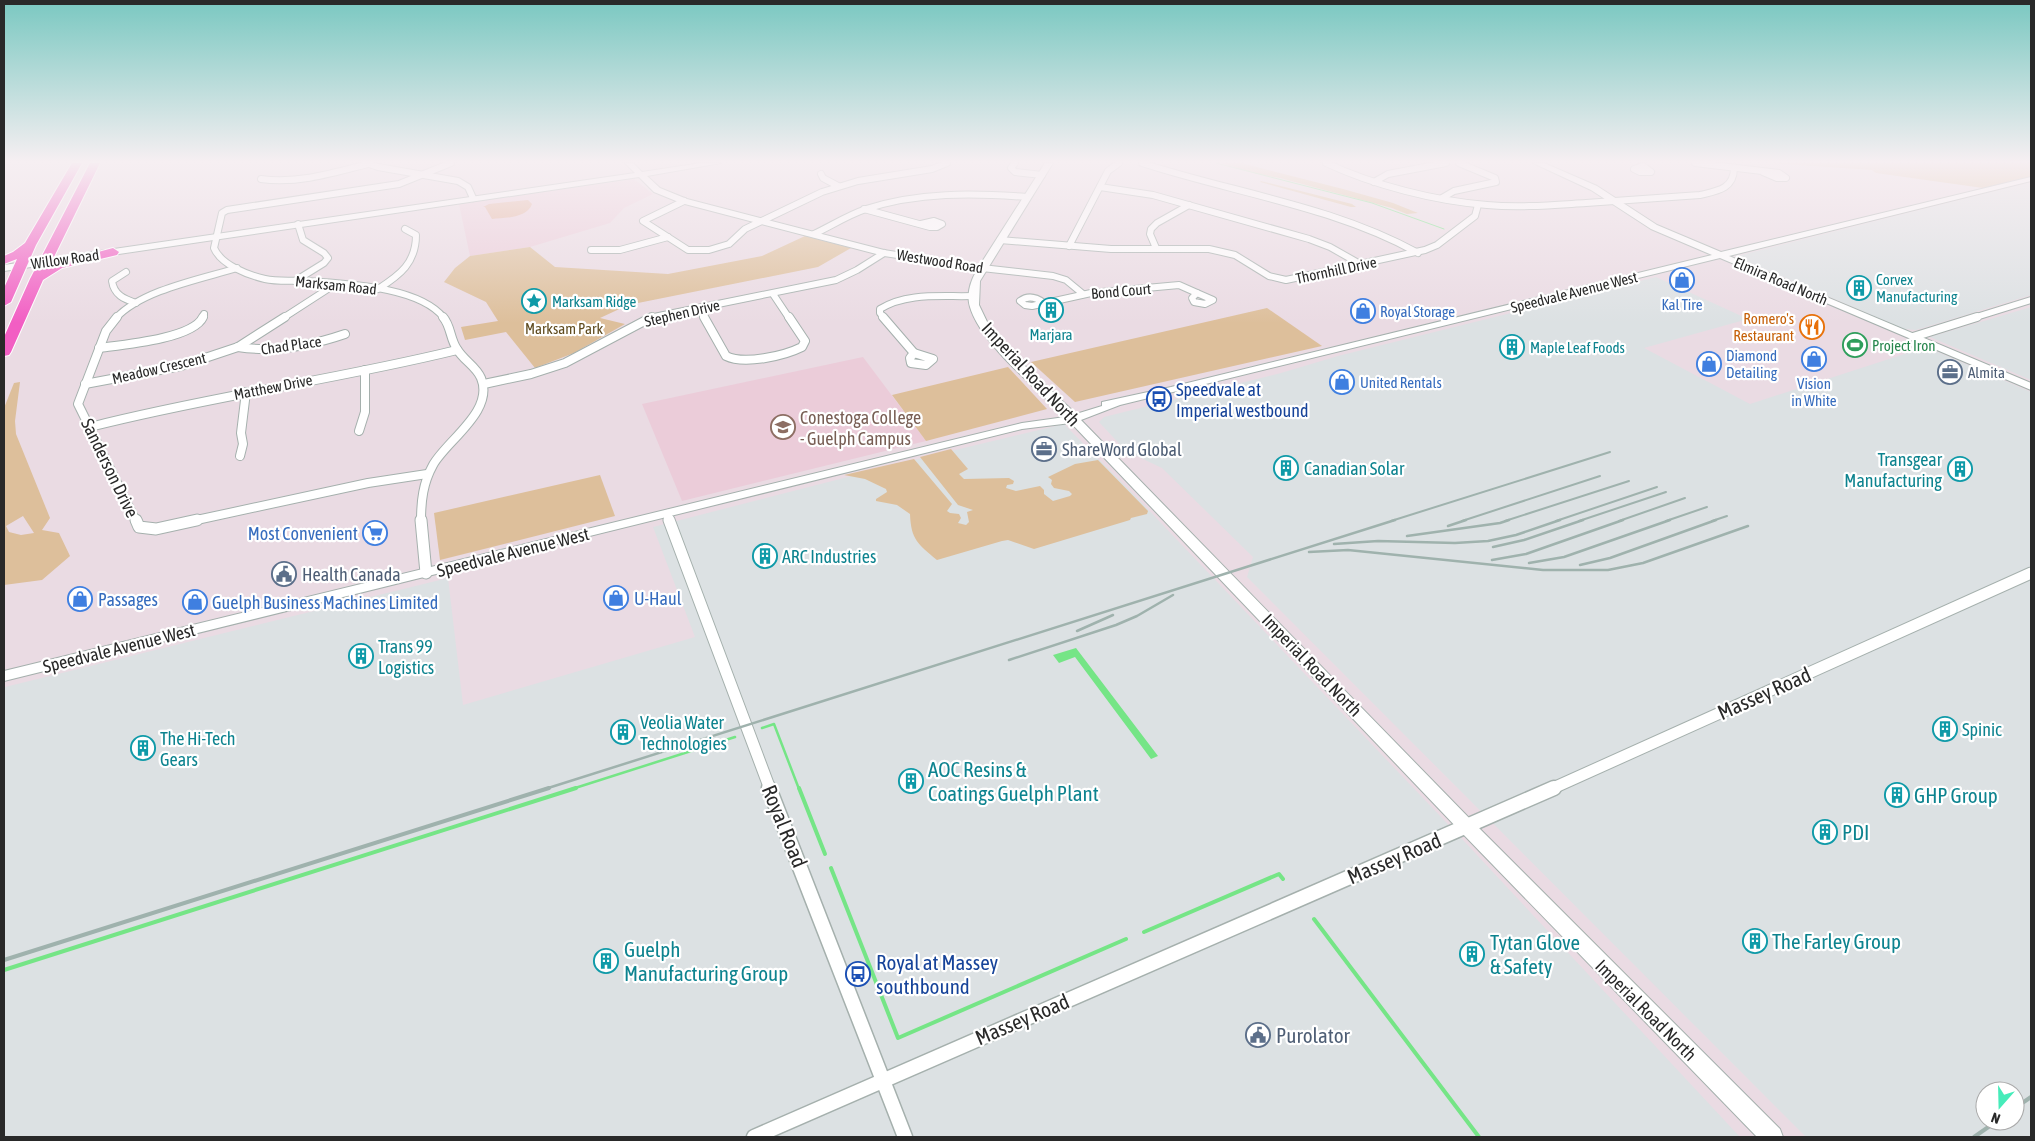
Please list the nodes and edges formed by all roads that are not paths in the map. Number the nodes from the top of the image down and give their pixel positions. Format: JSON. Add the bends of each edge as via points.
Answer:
{"nodes":[{"id":1,"x":46,"y":216,"type":"edge"},
{"id":2,"x":68,"y":216,"type":"edge"},
{"id":3,"x":221,"y":216,"type":"edge"},
{"id":4,"x":350,"y":216,"type":"edge"},
{"id":5,"x":653,"y":216,"type":"edge"},
{"id":6,"x":743,"y":216,"type":"edge"},
{"id":7,"x":771,"y":216,"type":"edge"},
{"id":8,"x":850,"y":216,"type":"edge"},
{"id":9,"x":891,"y":216,"type":"edge"},
{"id":10,"x":1015,"y":216,"type":"edge"},
{"id":11,"x":1085,"y":216,"type":"edge"},
{"id":12,"x":1169,"y":216,"type":"edge"},
{"id":13,"x":1229,"y":216,"type":"edge"},
{"id":14,"x":1332,"y":216,"type":"edge"},
{"id":15,"x":1476,"y":216,"type":"edge"},
{"id":16,"x":1636,"y":216,"type":"edge"},
{"id":17,"x":1879,"y":216,"type":"edge"},
{"id":18,"x":761,"y":221,"type":"junction"},
{"id":19,"x":298,"y":224,"type":"junction"},
{"id":20,"x":920,"y":224,"type":"dead end"},
{"id":21,"x":405,"y":229,"type":"dead end"},
{"id":22,"x":814,"y":234,"type":"junction"},
{"id":23,"x":215,"y":236,"type":"junction"},
{"id":24,"x":668,"y":237,"type":"junction"},
{"id":25,"x":1000,"y":240,"type":"junction"},
{"id":26,"x":55,"y":242,"type":"junction"},
{"id":27,"x":30,"y":245,"type":"junction"},
{"id":28,"x":1070,"y":246,"type":"junction"},
{"id":29,"x":1156,"y":248,"type":"junction"},
{"id":30,"x":118,"y":249,"type":"junction"},
{"id":31,"x":591,"y":250,"type":"dead end"},
{"id":32,"x":1418,"y":252,"type":"junction"},
{"id":33,"x":884,"y":253,"type":"junction"},
{"id":34,"x":1721,"y":255,"type":"junction"},
{"id":35,"x":45,"y":260,"type":"junction"},
{"id":36,"x":22,"y":263,"type":"junction"},
{"id":37,"x":4,"y":264,"type":"edge"},
{"id":38,"x":1360,"y":264,"type":"junction"},
{"id":39,"x":238,"y":268,"type":"junction"},
{"id":40,"x":982,"y":268,"type":"junction"},
{"id":41,"x":126,"y":272,"type":"dead end"},
{"id":42,"x":4,"y":273,"type":"edge"},
{"id":43,"x":36,"y":279,"type":"junction"},
{"id":44,"x":295,"y":281,"type":"junction"},
{"id":45,"x":334,"y":284,"type":"junction"},
{"id":46,"x":10,"y":288,"type":"junction"},
{"id":47,"x":378,"y":289,"type":"junction"},
{"id":48,"x":773,"y":294,"type":"junction"},
{"id":49,"x":1083,"y":294,"type":"junction"},
{"id":50,"x":1197,"y":294,"type":"dead end"},
{"id":51,"x":973,"y":296,"type":"junction"},
{"id":52,"x":2031,"y":300,"type":"edge"},
{"id":53,"x":4,"y":302,"type":"edge"},
{"id":54,"x":1044,"y":302,"type":"dead end"},
{"id":55,"x":136,"y":303,"type":"junction"},
{"id":56,"x":699,"y":308,"type":"junction"},
{"id":57,"x":204,"y":314,"type":"dead end"},
{"id":58,"x":345,"y":334,"type":"dead end"},
{"id":59,"x":1913,"y":337,"type":"junction"},
{"id":60,"x":238,"y":347,"type":"junction"},
{"id":61,"x":100,"y":348,"type":"junction"},
{"id":62,"x":457,"y":350,"type":"junction"},
{"id":63,"x":4,"y":352,"type":"edge"},
{"id":64,"x":914,"y":353,"type":"dead end"},
{"id":65,"x":365,"y":370,"type":"junction"},
{"id":66,"x":85,"y":384,"type":"junction"},
{"id":67,"x":484,"y":384,"type":"junction"},
{"id":68,"x":2031,"y":388,"type":"edge"},
{"id":69,"x":246,"y":392,"type":"junction"},
{"id":70,"x":1069,"y":415,"type":"junction"},
{"id":71,"x":90,"y":426,"type":"junction"},
{"id":72,"x":359,"y":431,"type":"dead end"},
{"id":73,"x":240,"y":456,"type":"dead end"},
{"id":74,"x":427,"y":474,"type":"junction"},
{"id":75,"x":666,"y":514,"type":"junction"},
{"id":76,"x":426,"y":573,"type":"junction"},
{"id":77,"x":2031,"y":573,"type":"edge"},
{"id":78,"x":4,"y":676,"type":"edge"},
{"id":79,"x":1467,"y":827,"type":"junction"},
{"id":80,"x":883,"y":1080,"type":"junction"},
{"id":81,"x":754,"y":1137,"type":"edge"},
{"id":82,"x":905,"y":1137,"type":"edge"},
{"id":83,"x":1772,"y":1137,"type":"edge"}],
"edges":[{"from":1,"to":27,"type":"highway"},
{"from":2,"to":26,"type":"highway"},
{"from":3,"to":23,"type":"street"},
{"from":4,"to":19,"type":"main road","name":"Willow Road"},
{"from":5,"to":24,"type":"street","via":[[643,221]]},
{"from":6,"to":18,"type":"main road","name":"Westwood Road"},
{"from":7,"to":18,"type":"street"},
{"from":8,"to":22,"type":"street"},
{"from":9,"to":20,"type":"street"},
{"from":10,"to":25,"type":"main road"},
{"from":11,"to":28,"type":"street"},
{"from":12,"to":29,"type":"street","via":[[1150,229],[1150,239]]},
{"from":13,"to":38,"type":"street","via":[[1319,242]]},
{"from":14,"to":32,"type":"street","via":[[1387,236]]},
{"from":15,"to":32,"type":"street","name":"Thornhill Drive","via":[[1437,245]]},
{"from":16,"to":34,"type":"main road","name":"Elmira Road North","via":[[1651,226]]},
{"from":17,"to":34,"type":"main road","name":"Speedvale Avenue West"},
{"from":18,"to":22,"type":"main road","name":"Westwood Road"},
{"from":18,"to":24,"type":"street","via":[[745,229],[734,241],[709,250],[688,250]]},
{"from":19,"to":23,"type":"main road","name":"Willow Road"},
{"from":19,"to":44,"type":"street","via":[[300,238],[328,258]]},
{"from":21,"to":47,"type":"street","via":[[416,235],[416,246],[406,268]]},
{"from":22,"to":33,"type":"main road","name":"Westwood Road"},
{"from":23,"to":30,"type":"main road","name":"Willow Road"},
{"from":23,"to":39,"type":"street","name":"Marksam Road","via":[[214,253]]},
{"from":24,"to":31,"type":"street","via":[[619,250]]},
{"from":25,"to":28,"type":"street","name":"Thornhill Drive"},
{"from":25,"to":40,"type":"main road"},
{"from":26,"to":30,"type":"highway","via":[[57,248],[65,251]]},
{"from":26,"to":35,"type":"highway"},
{"from":27,"to":36,"type":"highway"},
{"from":27,"to":37,"type":"highway"},
{"from":28,"to":29,"type":"street","name":"Thornhill Drive","via":[[1126,250]]},
{"from":29,"to":38,"type":"street","name":"Thornhill Drive","via":[[1224,252],[1244,259],[1269,276],[1286,280]]},
{"from":30,"to":35,"type":"main road","name":"Willow Road"},
{"from":30,"to":43,"type":"highway","via":[[60,264]]},
{"from":32,"to":38,"type":"street","name":"Thornhill Drive"},
{"from":33,"to":40,"type":"main road","name":"Westwood Road"},
{"from":33,"to":48,"type":"street","name":"Stephen Drive","via":[[842,278]]},
{"from":34,"to":59,"type":"main road","name":"Elmira Road North"},
{"from":34,"to":70,"type":"main road","name":"Speedvale Avenue West","via":[[1116,404],[1107,409]]},
{"from":35,"to":36,"type":"main road","name":"Willow Road"},
{"from":35,"to":43,"type":"highway"},
{"from":36,"to":37,"type":"main road","name":"Willow Road"},
{"from":36,"to":46,"type":"highway"},
{"from":39,"to":44,"type":"street","name":"Marksam Road","via":[[266,279]]},
{"from":39,"to":55,"type":"street","name":"Sanderson Drive"},
{"from":40,"to":49,"type":"street","name":"Westwood Road","via":[[1053,276],[1066,280]]},
{"from":40,"to":51,"type":"main road","via":[[975,281]]},
{"from":41,"to":55,"type":"street","via":[[112,282],[113,288],[117,295]]},
{"from":42,"to":46,"type":"highway"},
{"from":43,"to":63,"type":"highway"},
{"from":44,"to":45,"type":"street","name":"Marksam Road"},
{"from":45,"to":47,"type":"street","name":"Marksam Road"},
{"from":45,"to":60,"type":"street","name":"Meadow Crescent"},
{"from":46,"to":53,"type":"highway"},
{"from":47,"to":62,"type":"street","name":"Marksam Road","via":[[417,299],[440,313],[448,323]]},
{"from":48,"to":56,"type":"street","name":"Stephen Drive"},
{"from":48,"to":56,"type":"street","via":[[805,341],[796,350],[741,361],[727,358]]},
{"from":49,"to":50,"type":"street","name":"Bond Court","via":[[1179,286]]},
{"from":49,"to":54,"type":"street","name":"Bond Court"},
{"from":51,"to":64,"type":"street","via":[[906,300],[880,309]]},
{"from":51,"to":70,"type":"main road","name":"Imperial Road North","via":[[978,318],[985,329]]},
{"from":52,"to":59,"type":"street"},
{"from":55,"to":61,"type":"street","name":"Sanderson Drive","via":[[121,312],[107,327]]},
{"from":56,"to":67,"type":"street","name":"Stephen Drive","via":[[644,320],[555,367],[520,378]]},
{"from":57,"to":61,"type":"street","via":[[202,320],[182,332]]},
{"from":58,"to":60,"type":"street","name":"Chad Place","via":[[274,350]]},
{"from":59,"to":68,"type":"main road","name":"Elmira Road North"},
{"from":60,"to":66,"type":"street","name":"Meadow Crescent","via":[[181,366]]},
{"from":61,"to":66,"type":"street","name":"Sanderson Drive"},
{"from":62,"to":65,"type":"street","name":"Matthew Drive"},
{"from":62,"to":67,"type":"street","name":"Marksam Road","via":[[479,372]]},
{"from":65,"to":69,"type":"street","name":"Matthew Drive"},
{"from":65,"to":72,"type":"street","via":[[365,412]]},
{"from":66,"to":71,"type":"street","name":"Sanderson Drive","via":[[78,404]]},
{"from":67,"to":74,"type":"street","via":[[483,396],[468,426]]},
{"from":69,"to":71,"type":"street","name":"Matthew Drive"},
{"from":69,"to":73,"type":"street"},
{"from":70,"to":75,"type":"main road","name":"Speedvale Avenue West","via":[[1035,427],[1022,426]]},
{"from":70,"to":79,"type":"main road","name":"Imperial Road North"},
{"from":71,"to":74,"type":"street","name":"Sanderson Drive","via":[[139,527],[146,529],[383,480]]},
{"from":74,"to":76,"type":"street","via":[[420,501]]},
{"from":75,"to":76,"type":"main road","name":"Speedvale Avenue West"},
{"from":75,"to":80,"type":"street","name":"Royal Road"},
{"from":76,"to":78,"type":"main road","name":"Speedvale Avenue West"},
{"from":77,"to":79,"type":"street","name":"Massey Road"},
{"from":79,"to":80,"type":"street","name":"Massey Road"},
{"from":79,"to":83,"type":"main road","name":"Imperial Road North"},
{"from":80,"to":81,"type":"street","name":"Massey Road"},
{"from":80,"to":82,"type":"street","name":"Royal Road"}]}
